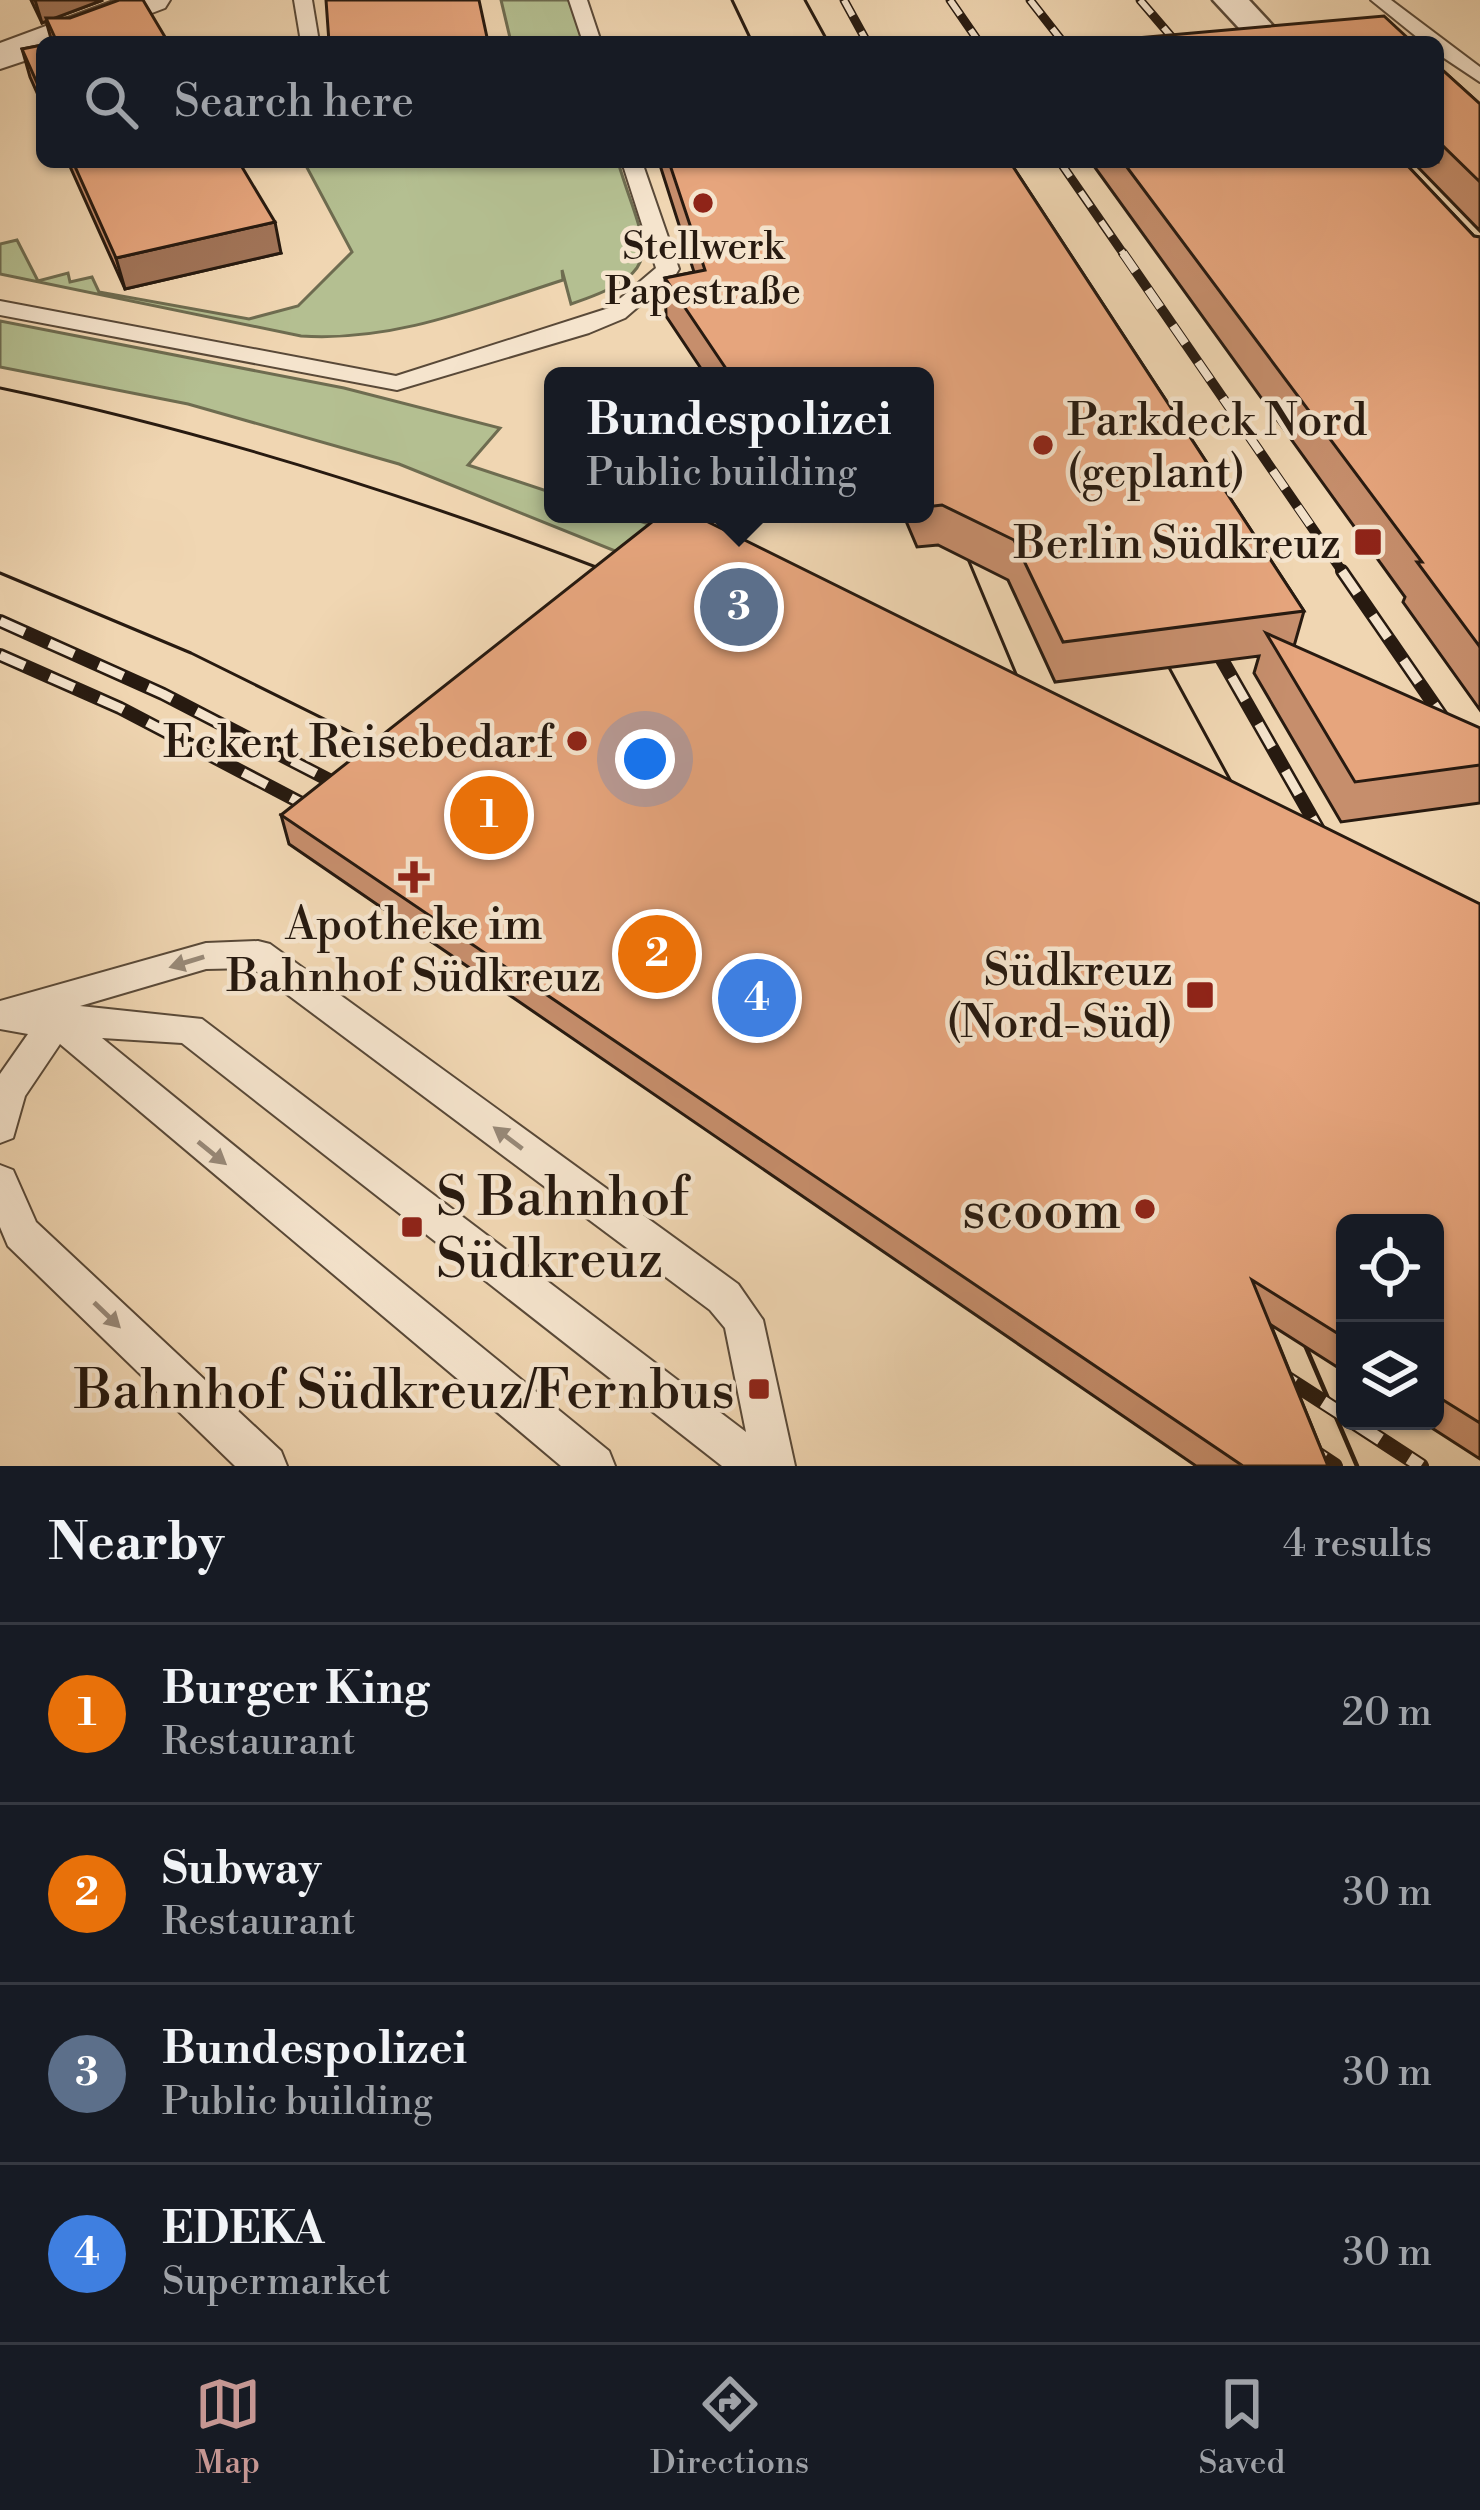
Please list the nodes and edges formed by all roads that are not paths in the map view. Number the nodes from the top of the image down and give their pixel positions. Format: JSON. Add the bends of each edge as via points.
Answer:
{"nodes":[{"id":1,"x":151,"y":0,"type":"edge"},
{"id":2,"x":303,"y":0,"type":"edge"},
{"id":3,"x":578,"y":0,"type":"edge"},
{"id":4,"x":1230,"y":0,"type":"edge"},
{"id":5,"x":1380,"y":0,"type":"edge"},
{"id":6,"x":56,"y":36,"type":"edge"},
{"id":7,"x":309,"y":36,"type":"edge"},
{"id":8,"x":590,"y":36,"type":"edge"},
{"id":9,"x":1264,"y":36,"type":"edge"},
{"id":10,"x":1426,"y":36,"type":"edge"},
{"id":11,"x":36,"y":43,"type":"edge"},
{"id":12,"x":1444,"y":50,"type":"edge"},
{"id":13,"x":0,"y":57,"type":"edge"},
{"id":14,"x":1480,"y":76,"type":"edge"},
{"id":15,"x":634,"y":168,"type":"edge"},
{"id":16,"x":0,"y":308,"type":"edge"},
{"id":17,"x":118,"y":983,"type":"junction"},
{"id":18,"x":0,"y":1017,"type":"edge"},
{"id":19,"x":56,"y":1021,"type":"junction"},
{"id":20,"x":0,"y":1127,"type":"edge"},
{"id":21,"x":0,"y":1182,"type":"edge"},
{"id":22,"x":266,"y":1466,"type":"edge"},
{"id":23,"x":594,"y":1466,"type":"edge"},
{"id":24,"x":756,"y":1466,"type":"edge"},
{"id":25,"x":774,"y":1466,"type":"edge"}],
"edges":[{"from":1,"to":6,"type":"street"},
{"from":2,"to":7,"type":"lane"},
{"from":3,"to":8,"type":"lane"},
{"from":4,"to":9,"type":"street"},
{"from":5,"to":10,"type":"lane"},
{"from":11,"to":13,"type":"street"},
{"from":12,"to":14,"type":"lane"},
{"from":15,"to":16,"type":"lane","via":[[668,268],[658,282],[581,328],[397,383]]},
{"from":17,"to":18,"type":"lane"},
{"from":17,"to":19,"type":"lane"},
{"from":25,"to":17,"type":"lane","one_way":true,"via":[[743,1320],[724,1297],[322,998],[241,952]]},
{"from":18,"to":19,"type":"lane"},
{"from":19,"to":20,"type":"lane","via":[[8,1092]]},
{"from":19,"to":23,"type":"lane","one_way":true},
{"from":19,"to":24,"type":"lane","via":[[190,1029]]},
{"from":21,"to":22,"type":"lane","one_way":true,"via":[[22,1234]]}]}
